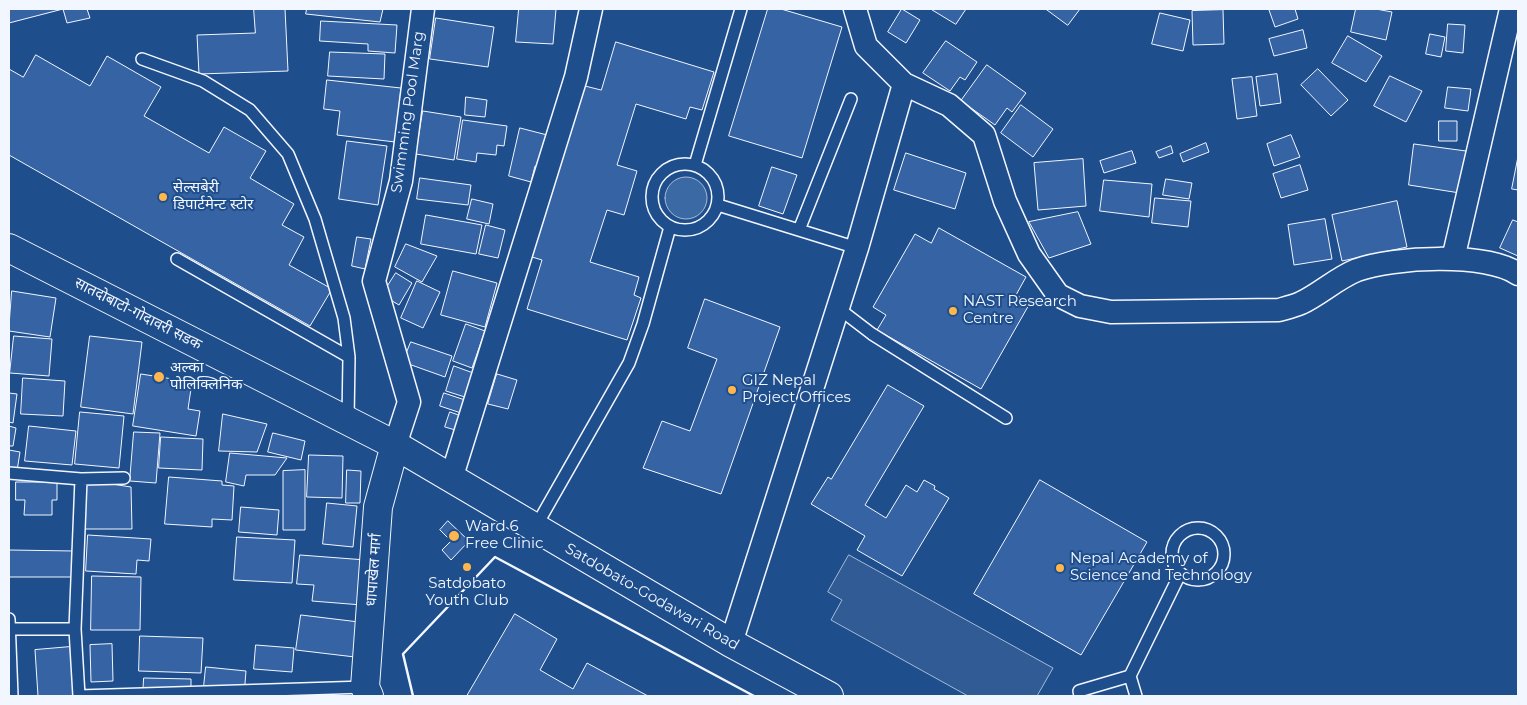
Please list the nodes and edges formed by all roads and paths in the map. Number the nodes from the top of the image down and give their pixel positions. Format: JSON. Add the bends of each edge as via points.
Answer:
{"nodes":[{"id":1,"x":423,"y":9,"type":"edge"},
{"id":2,"x":590,"y":9,"type":"edge"},
{"id":3,"x":741,"y":9,"type":"edge"},
{"id":4,"x":855,"y":9,"type":"edge"},
{"id":5,"x":1511,"y":9,"type":"edge"},
{"id":6,"x":142,"y":59,"type":"dead end"},
{"id":7,"x":904,"y":84,"type":"junction"},
{"id":8,"x":851,"y":99,"type":"dead end"},
{"id":9,"x":694,"y":164,"type":"junction"},
{"id":10,"x":718,"y":205,"type":"junction"},
{"id":11,"x":670,"y":227,"type":"junction"},
{"id":12,"x":799,"y":230,"type":"junction"},
{"id":13,"x":9,"y":248,"type":"edge"},
{"id":14,"x":857,"y":248,"type":"junction"},
{"id":15,"x":177,"y":259,"type":"dead end"},
{"id":16,"x":1453,"y":259,"type":"junction"},
{"id":17,"x":1518,"y":274,"type":"edge"},
{"id":18,"x":838,"y":308,"type":"junction"},
{"id":19,"x":349,"y":357,"type":"junction"},
{"id":20,"x":1006,"y":418,"type":"dead end"},
{"id":21,"x":348,"y":422,"type":"junction"},
{"id":22,"x":395,"y":445,"type":"junction"},
{"id":23,"x":9,"y":473,"type":"edge"},
{"id":24,"x":124,"y":478,"type":"dead end"},
{"id":25,"x":81,"y":479,"type":"junction"},
{"id":26,"x":451,"y":479,"type":"junction"},
{"id":27,"x":535,"y":528,"type":"junction"},
{"id":28,"x":1180,"y":574,"type":"junction"},
{"id":29,"x":9,"y":626,"type":"edge"},
{"id":30,"x":75,"y":629,"type":"junction"},
{"id":31,"x":731,"y":643,"type":"junction"},
{"id":32,"x":1130,"y":676,"type":"junction"},
{"id":33,"x":367,"y":692,"type":"edge"},
{"id":34,"x":12,"y":696,"type":"edge"},
{"id":35,"x":829,"y":696,"type":"edge"},
{"id":36,"x":1080,"y":696,"type":"edge"},
{"id":37,"x":1136,"y":696,"type":"edge"}],
"edges":[{"from":1,"to":22,"type":"street","name":"Swimming Pool Marg","via":[[401,181],[374,281],[409,402]]},
{"from":2,"to":26,"type":"street","via":[[576,77]]},
{"from":3,"to":9,"type":"lane"},
{"from":4,"to":7,"type":"street","via":[[866,46]]},
{"from":5,"to":16,"type":"street"},
{"from":6,"to":19,"type":"lane","via":[[203,81],[250,110],[288,154],[318,228],[344,318]]},
{"from":7,"to":14,"type":"street"},
{"from":7,"to":16,"type":"street","via":[[949,105],[984,135],[1005,201],[1029,254],[1058,295],[1080,306],[1111,312],[1279,310],[1300,303],[1358,270],[1415,260]]},
{"from":8,"to":12,"type":"lane"},
{"from":9,"to":10,"type":"lane","via":[[712,176],[719,195]]},
{"from":9,"to":11,"type":"lane","via":[[684,163],[664,171],[653,190],[655,211]]},
{"from":10,"to":11,"type":"lane","via":[[714,214],[699,227],[689,230]]},
{"from":10,"to":12,"type":"lane"},
{"from":11,"to":27,"type":"lane","via":[[629,362]]},
{"from":12,"to":14,"type":"lane"},
{"from":13,"to":21,"type":"main road","name":"सातदोबाटो-गोदावरी सडक"},
{"from":14,"to":18,"type":"street"},
{"from":15,"to":19,"type":"lane"},
{"from":16,"to":17,"type":"street","via":[[1488,263]]},
{"from":18,"to":20,"type":"lane","via":[[872,334]]},
{"from":18,"to":31,"type":"street"},
{"from":19,"to":21,"type":"lane"},
{"from":21,"to":22,"type":"main road","name":"सातदोबाटो-गोदावरी सडक"},
{"from":22,"to":26,"type":"main road","name":"सातदोबाटो-गोदावरी सडक"},
{"from":22,"to":33,"type":"main road","name":"धापाखेल मार्ग","via":[[378,507]]},
{"from":23,"to":25,"type":"lane"},
{"from":24,"to":25,"type":"lane"},
{"from":25,"to":30,"type":"lane"},
{"from":26,"to":27,"type":"main road","name":"Satdobato-Godawari Road"},
{"from":27,"to":31,"type":"main road","name":"Satdobato-Godawari Road"},
{"from":28,"to":28,"type":"lane","via":[[1172,559],[1174,542],[1180,535],[1196,528],[1212,531],[1219,537],[1225,553],[1220,570],[1214,576],[1197,581]]},
{"from":28,"to":32,"type":"lane"},
{"from":29,"to":30,"type":"lane"},
{"from":29,"to":34,"type":"lane"},
{"from":30,"to":33,"type":"lane","via":[[79,696]]},
{"from":31,"to":35,"type":"main road","name":"Satdobato-Godawari Road"},
{"from":32,"to":36,"type":"lane","via":[[1079,691]]},
{"from":32,"to":37,"type":"lane"}]}
